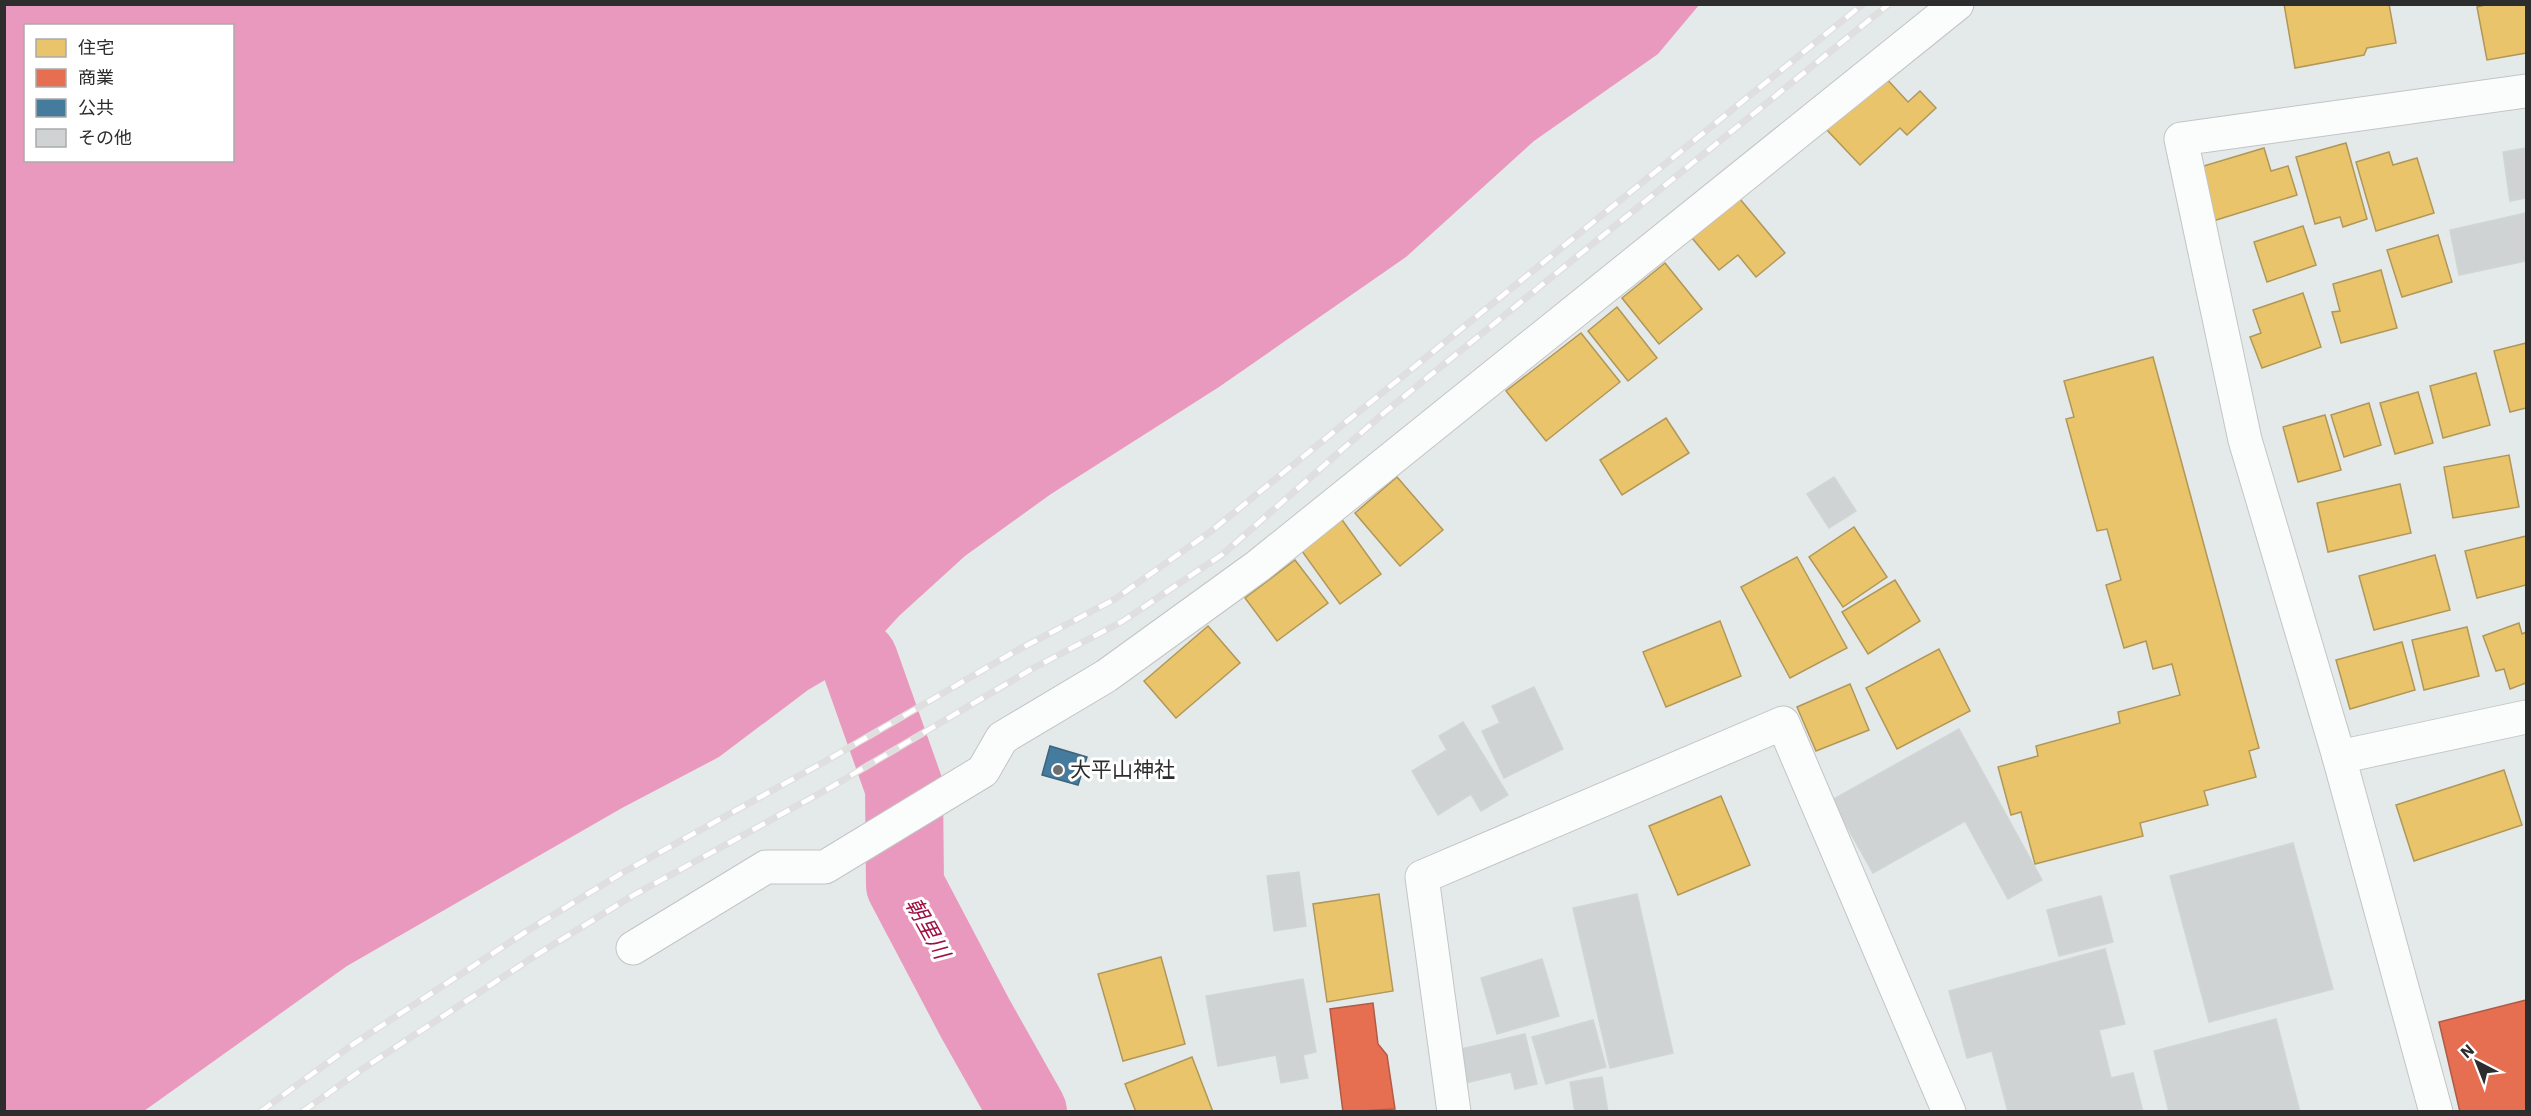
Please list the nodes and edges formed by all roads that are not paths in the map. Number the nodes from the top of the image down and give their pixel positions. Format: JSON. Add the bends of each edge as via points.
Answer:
{"nodes":[{"id":1,"x":1957,"y":4,"type":"edge"},
{"id":2,"x":2526,"y":92,"type":"edge"},
{"id":3,"x":2526,"y":717,"type":"edge"},
{"id":4,"x":2339,"y":758,"type":"junction"},
{"id":5,"x":633,"y":948,"type":"dead end"},
{"id":6,"x":1454,"y":1112,"type":"edge"},
{"id":7,"x":1949,"y":1112,"type":"edge"},
{"id":8,"x":2436,"y":1112,"type":"edge"}],
"edges":[{"from":1,"to":5,"type":"street","via":[[1258,566],[1106,676],[1002,738],[983,771],[825,867],[766,867]]},
{"from":2,"to":4,"type":"street","via":[[2181,139],[2245,440]]},
{"from":3,"to":4,"type":"street"},
{"from":4,"to":8,"type":"street"},
{"from":6,"to":7,"type":"street","via":[[1422,877],[1783,723]]}]}
